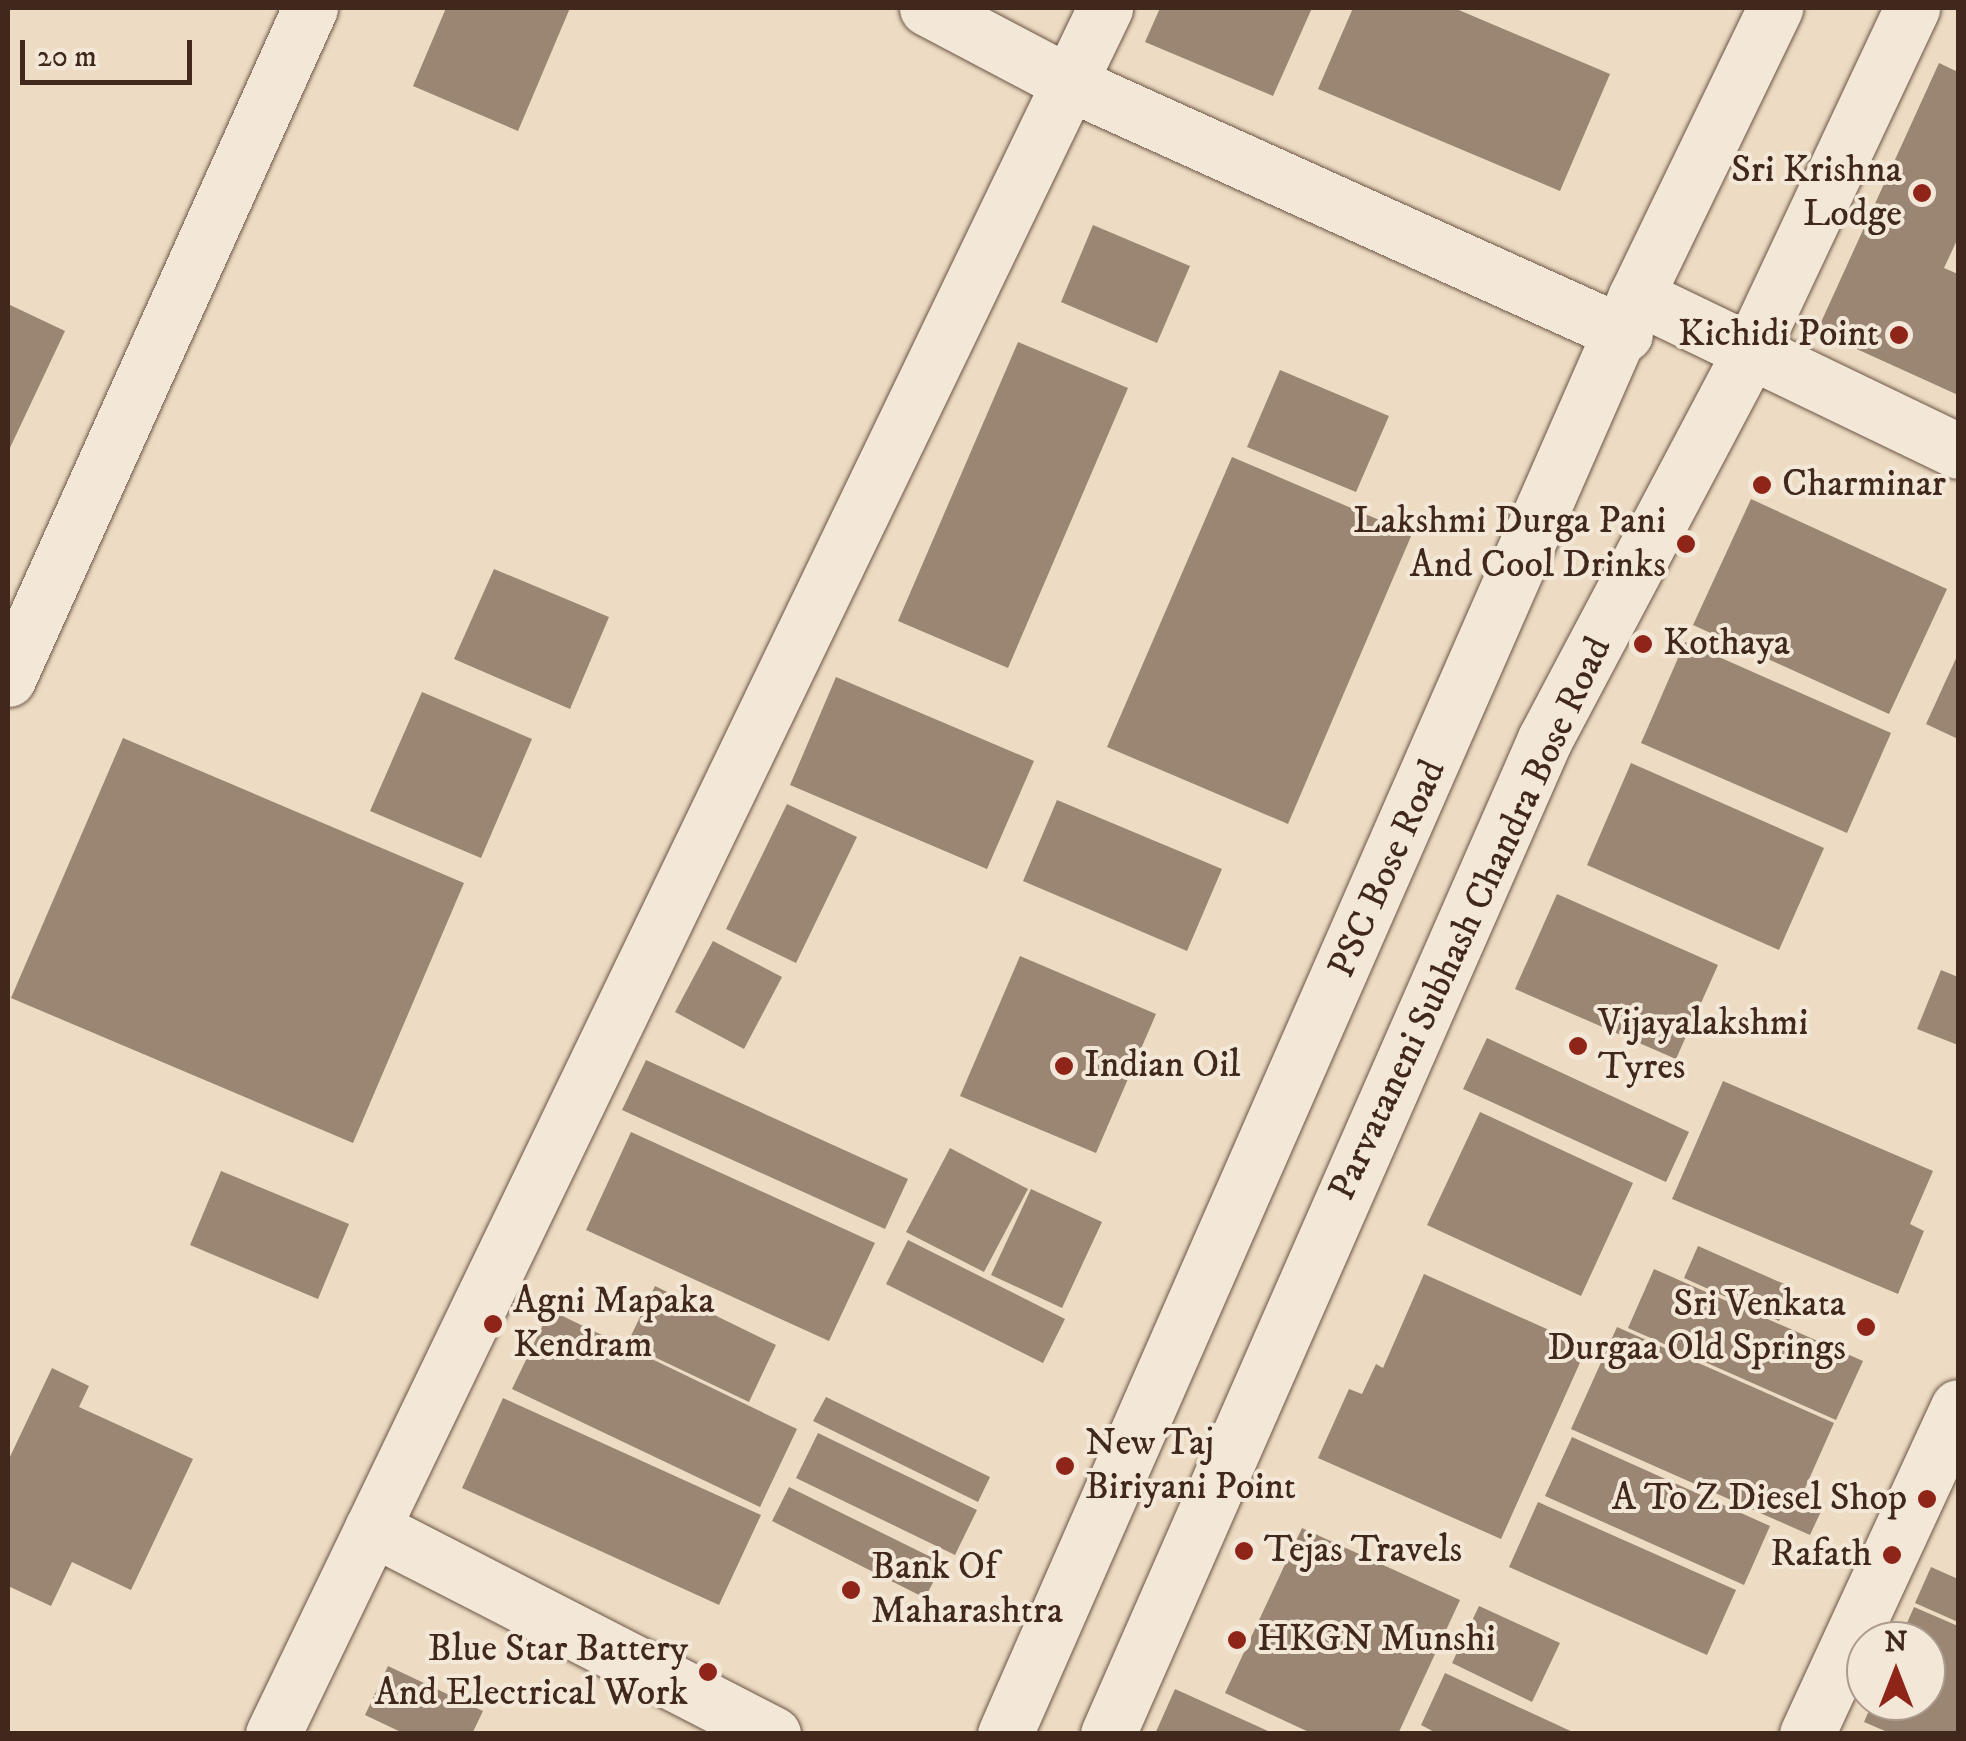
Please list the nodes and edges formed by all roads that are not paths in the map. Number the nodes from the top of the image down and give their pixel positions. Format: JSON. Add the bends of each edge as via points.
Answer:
{"nodes":[{"id":1,"x":310,"y":8,"type":"edge"},
{"id":2,"x":927,"y":8,"type":"edge"},
{"id":3,"x":1106,"y":8,"type":"edge"},
{"id":4,"x":1775,"y":8,"type":"edge"},
{"id":5,"x":1912,"y":8,"type":"edge"},
{"id":6,"x":1069,"y":83,"type":"junction"},
{"id":7,"x":1630,"y":315,"type":"junction"},
{"id":8,"x":1753,"y":346,"type":"junction"},
{"id":9,"x":1958,"y":451,"type":"edge"},
{"id":10,"x":10,"y":668,"type":"edge"},
{"id":11,"x":1958,"y":1408,"type":"edge"},
{"id":12,"x":372,"y":1528,"type":"junction"},
{"id":13,"x":273,"y":1734,"type":"edge"},
{"id":14,"x":773,"y":1734,"type":"edge"},
{"id":15,"x":1005,"y":1734,"type":"edge"},
{"id":16,"x":1108,"y":1734,"type":"edge"},
{"id":17,"x":1808,"y":1734,"type":"edge"}],
"edges":[{"from":1,"to":10,"type":"street"},
{"from":2,"to":6,"type":"street"},
{"from":3,"to":6,"type":"street"},
{"from":4,"to":7,"type":"street","name":"PSC Bose Road"},
{"from":5,"to":8,"type":"street","name":"Parvataneni Subhash Chandra Bose Road"},
{"from":6,"to":7,"type":"street"},
{"from":6,"to":12,"type":"street"},
{"from":7,"to":8,"type":"street"},
{"from":7,"to":15,"type":"street","name":"PSC Bose Road"},
{"from":8,"to":9,"type":"street"},
{"from":8,"to":16,"type":"street","name":"Parvataneni Subhash Chandra Bose Road","via":[[1545,739]]},
{"from":11,"to":17,"type":"street"},
{"from":12,"to":13,"type":"street"},
{"from":12,"to":14,"type":"street"}]}
